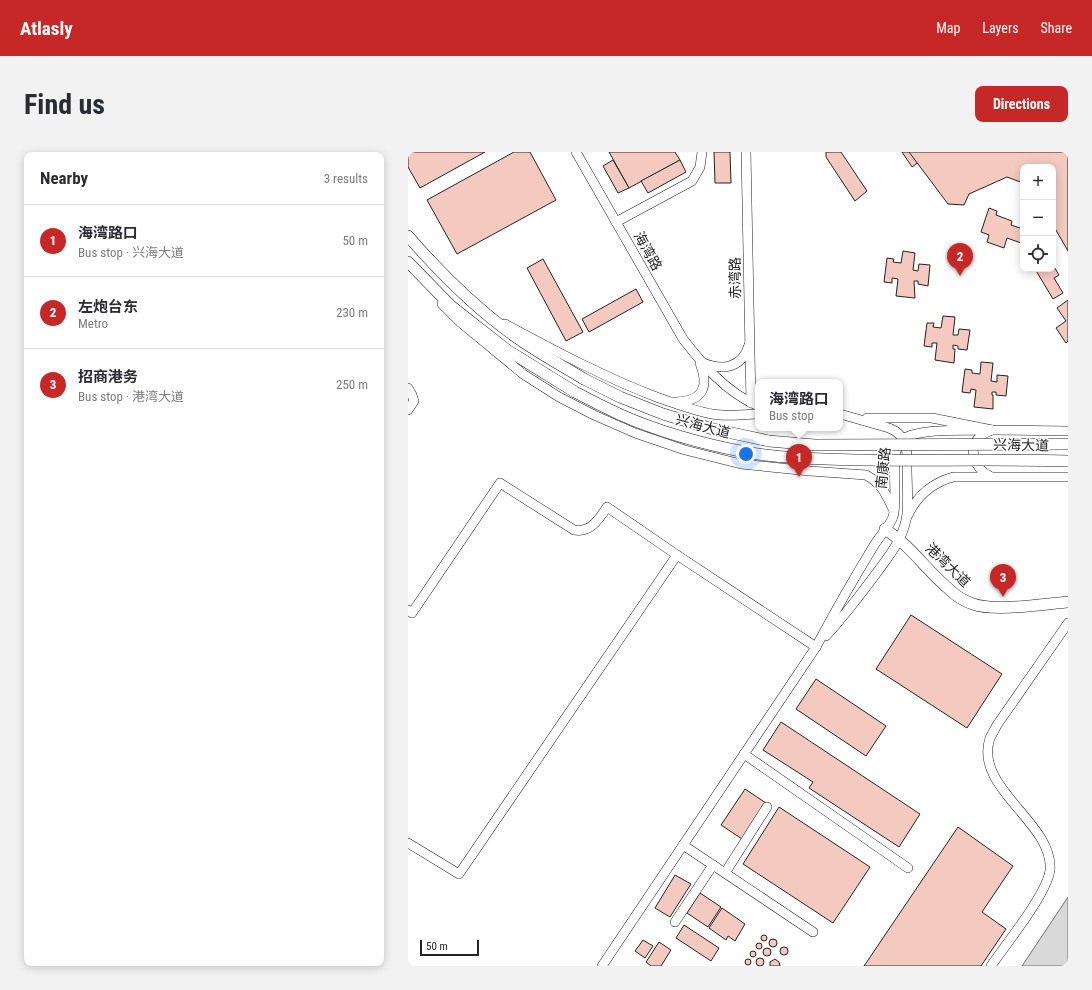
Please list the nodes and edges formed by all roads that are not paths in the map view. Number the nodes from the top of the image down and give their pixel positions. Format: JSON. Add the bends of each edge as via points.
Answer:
{"nodes":[{"id":1,"x":576,"y":152,"type":"edge"},
{"id":2,"x":702,"y":152,"type":"edge"},
{"id":3,"x":746,"y":152,"type":"edge"},
{"id":4,"x":616,"y":222,"type":"junction"},
{"id":5,"x":408,"y":236,"type":"edge"},
{"id":6,"x":408,"y":262,"type":"edge"},
{"id":7,"x":488,"y":315,"type":"junction"},
{"id":8,"x":750,"y":341,"type":"junction"},
{"id":9,"x":700,"y":361,"type":"junction"},
{"id":10,"x":751,"y":380,"type":"junction"},
{"id":11,"x":408,"y":388,"type":"edge"},
{"id":12,"x":755,"y":393,"type":"edge"},
{"id":13,"x":671,"y":402,"type":"junction"},
{"id":14,"x":754,"y":404,"type":"edge"},
{"id":15,"x":408,"y":410,"type":"edge"},
{"id":16,"x":755,"y":414,"type":"edge"},
{"id":17,"x":843,"y":415,"type":"edge"},
{"id":18,"x":843,"y":418,"type":"edge"},
{"id":19,"x":856,"y":418,"type":"junction"},
{"id":20,"x":992,"y":430,"type":"junction"},
{"id":21,"x":1068,"y":432,"type":"edge"},
{"id":22,"x":904,"y":439,"type":"junction"},
{"id":23,"x":1068,"y":444,"type":"edge"},
{"id":24,"x":1068,"y":461,"type":"edge"},
{"id":25,"x":993,"y":477,"type":"junction"},
{"id":26,"x":1068,"y":477,"type":"edge"},
{"id":27,"x":894,"y":510,"type":"junction"},
{"id":28,"x":906,"y":520,"type":"junction"},
{"id":29,"x":885,"y":529,"type":"junction"},
{"id":30,"x":900,"y":539,"type":"junction"},
{"id":31,"x":678,"y":555,"type":"junction"},
{"id":32,"x":1068,"y":602,"type":"edge"},
{"id":33,"x":408,"y":610,"type":"edge"},
{"id":34,"x":1068,"y":623,"type":"edge"},
{"id":35,"x":816,"y":647,"type":"junction"},
{"id":36,"x":744,"y":754,"type":"junction"},
{"id":37,"x":767,"y":807,"type":"dead end"},
{"id":38,"x":408,"y":842,"type":"edge"},
{"id":39,"x":684,"y":845,"type":"junction"},
{"id":40,"x":713,"y":865,"type":"junction"},
{"id":41,"x":908,"y":868,"type":"dead end"},
{"id":42,"x":725,"y":873,"type":"junction"},
{"id":43,"x":675,"y":922,"type":"dead end"},
{"id":44,"x":813,"y":932,"type":"dead end"},
{"id":45,"x":602,"y":966,"type":"edge"},
{"id":46,"x":991,"y":966,"type":"edge"}],
"edges":[{"from":1,"to":4,"type":"street","name":"海湾路"},
{"from":2,"to":4,"type":"street","via":[[700,167],[692,181]]},
{"from":3,"to":8,"type":"street","name":"赤湾路"},
{"from":4,"to":9,"type":"street","name":"海湾路","via":[[683,339]]},
{"from":5,"to":7,"type":"main road","name":"兴海大道","via":[[432,264]]},
{"from":6,"to":24,"type":"main road","name":"兴海大道","bridge":true,"via":[[451,306],[507,350],[575,392],[659,430],[745,452],[776,456],[875,460]]},
{"from":6,"to":27,"type":"street","name":"兴海大道","via":[[443,305],[486,344],[523,374],[594,415],[635,433],[742,464],[866,475],[881,486]]},
{"from":7,"to":13,"type":"street","name":"兴海大道","via":[[570,359],[637,390]]},
{"from":7,"to":23,"type":"main road","name":"兴海大道","bridge":true,"via":[[516,337],[584,379],[663,414],[714,429],[769,441],[815,445]]},
{"from":8,"to":9,"type":"street","via":[[742,359],[733,365],[715,367]]},
{"from":8,"to":10,"type":"street","name":"赤湾路"},
{"from":9,"to":13,"type":"street","via":[[705,381],[701,392],[691,401]]},
{"from":9,"to":14,"type":"street","name":"海湾路","via":[[728,389]]},
{"from":10,"to":12,"type":"street"},
{"from":10,"to":14,"type":"street","name":"赤湾路"},
{"from":11,"to":15,"type":"street","via":[[414,401]]},
{"from":13,"to":16,"type":"street","name":"兴海大道","via":[[713,414]]},
{"from":17,"to":19,"type":"street","name":"兴海大道"},
{"from":18,"to":19,"type":"street","name":"兴海大道"},
{"from":19,"to":20,"type":"street","name":"兴海大道","via":[[932,418]]},
{"from":19,"to":22,"type":"street","via":[[896,430]]},
{"from":20,"to":21,"type":"street","name":"兴海大道"},
{"from":20,"to":22,"type":"street","via":[[922,432]]},
{"from":20,"to":25,"type":"street","via":[[982,435],[975,443],[973,454],[976,465],[983,473]]},
{"from":22,"to":27,"type":"street","name":"南康路","via":[[897,446],[896,453]]},
{"from":22,"to":28,"type":"street","name":"南康路","via":[[908,456]]},
{"from":25,"to":26,"type":"street"},
{"from":25,"to":28,"type":"street","via":[[962,476],[943,480],[918,500]]},
{"from":27,"to":29,"type":"street","name":"南康路","via":[[893,517]]},
{"from":28,"to":30,"type":"street","name":"南康路"},
{"from":29,"to":30,"type":"main road","name":"港湾大道"},
{"from":29,"to":35,"type":"street","name":"南康路"},
{"from":30,"to":32,"type":"main road","name":"港湾大道","via":[[949,590],[974,605],[1002,607]]},
{"from":30,"to":35,"type":"street","name":"南康路","via":[[851,608]]},
{"from":31,"to":33,"type":"street","via":[[607,507],[592,526],[574,530],[500,483],[412,613]]},
{"from":31,"to":35,"type":"street"},
{"from":31,"to":38,"type":"street","via":[[459,874]]},
{"from":34,"to":46,"type":"street","via":[[990,738],[988,750],[999,785],[1040,836],[1046,847],[1050,869],[1036,900]]},
{"from":35,"to":36,"type":"street"},
{"from":36,"to":39,"type":"street"},
{"from":36,"to":41,"type":"street"},
{"from":37,"to":42,"type":"street"},
{"from":39,"to":40,"type":"street"},
{"from":39,"to":45,"type":"street"},
{"from":40,"to":42,"type":"street"},
{"from":40,"to":43,"type":"street"},
{"from":42,"to":44,"type":"street"}]}
